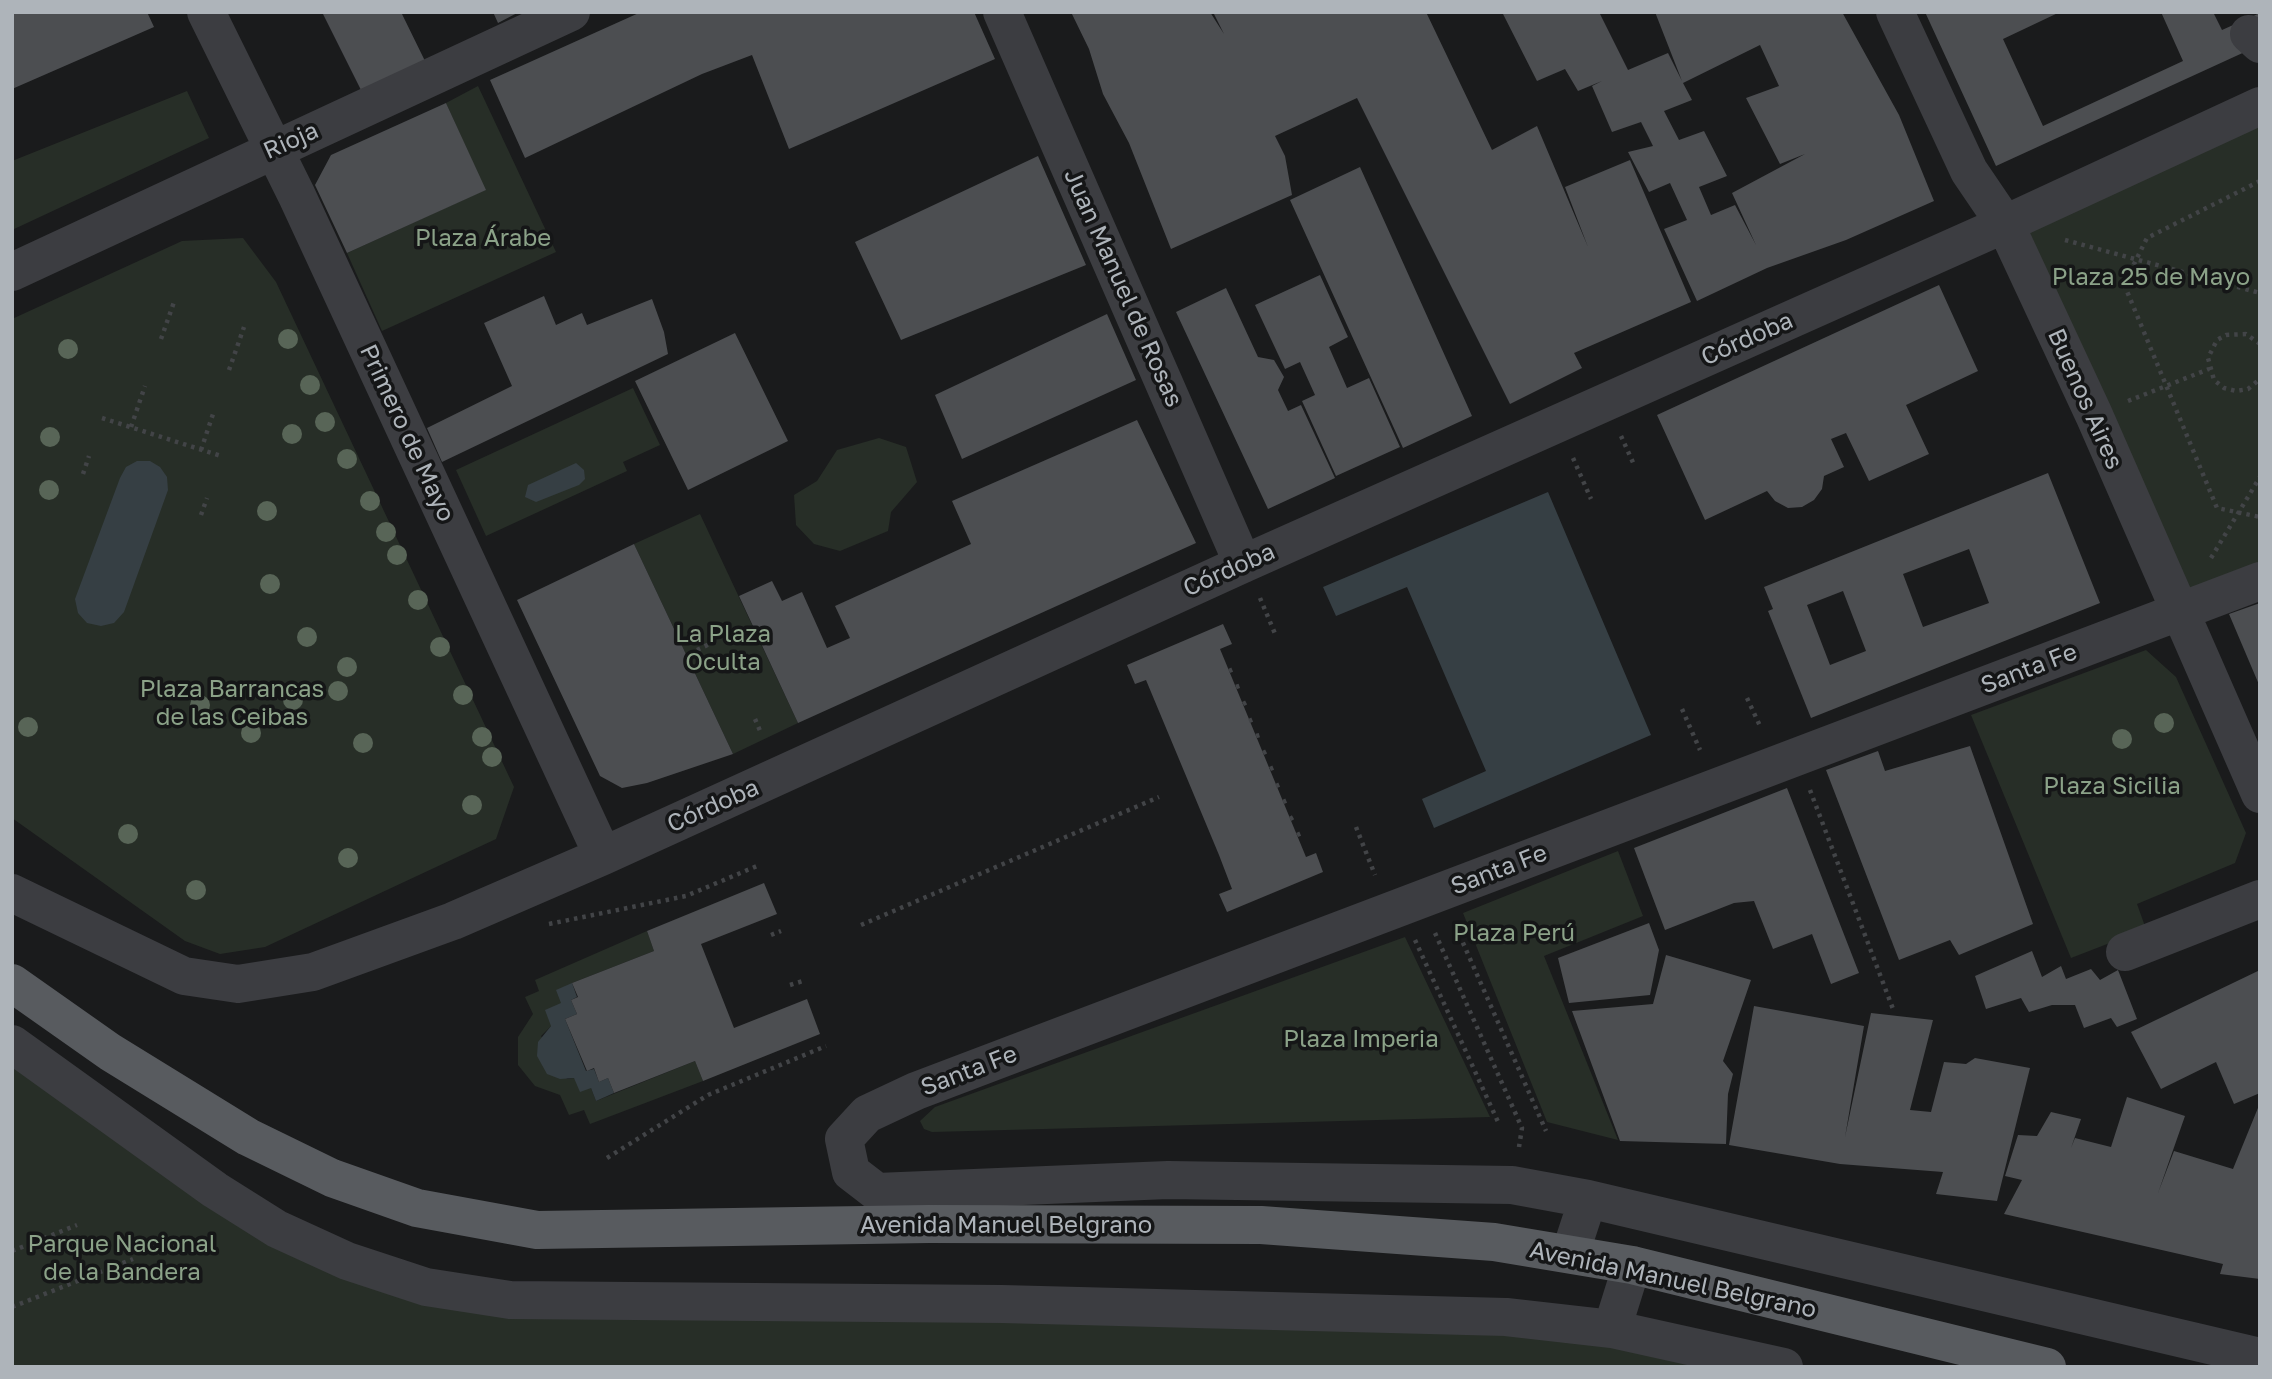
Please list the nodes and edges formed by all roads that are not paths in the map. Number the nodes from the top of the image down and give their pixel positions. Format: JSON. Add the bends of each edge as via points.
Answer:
{"nodes":[{"id":1,"x":206,"y":12,"type":"edge"},
{"id":2,"x":571,"y":12,"type":"edge"},
{"id":3,"x":1002,"y":12,"type":"edge"},
{"id":4,"x":1895,"y":12,"type":"edge"},
{"id":5,"x":2260,"y":106,"type":"edge"},
{"id":6,"x":274,"y":148,"type":"junction"},
{"id":7,"x":2005,"y":224,"type":"junction"},
{"id":8,"x":12,"y":272,"type":"edge"},
{"id":9,"x":1244,"y":564,"type":"junction"},
{"id":10,"x":2260,"y":581,"type":"edge"},
{"id":11,"x":2178,"y":613,"type":"junction"},
{"id":12,"x":2260,"y":794,"type":"edge"},
{"id":13,"x":603,"y":856,"type":"junction"},
{"id":14,"x":12,"y":893,"type":"edge"},
{"id":15,"x":2260,"y":899,"type":"edge"},
{"id":16,"x":2125,"y":952,"type":"dead end"},
{"id":17,"x":12,"y":983,"type":"edge"},
{"id":18,"x":12,"y":1044,"type":"edge"},
{"id":19,"x":913,"y":1191,"type":"joint"},
{"id":20,"x":1588,"y":1199,"type":"junction"},
{"id":21,"x":1570,"y":1254,"type":"junction"},
{"id":22,"x":1632,"y":1265,"type":"junction"},
{"id":23,"x":1612,"y":1329,"type":"junction"},
{"id":24,"x":2260,"y":1357,"type":"edge"},
{"id":25,"x":1784,"y":1367,"type":"edge"},
{"id":26,"x":2048,"y":1367,"type":"edge"}],
"edges":[{"from":1,"to":6,"type":"street","name":"Primero de Mayo"},
{"from":2,"to":6,"type":"street","name":"Rioja"},
{"from":3,"to":9,"type":"street","name":"Juan Manuel de Rosas"},
{"from":4,"to":7,"type":"street","name":"Buenos Aires","via":[[1969,171]]},
{"from":5,"to":7,"type":"street","name":"Córdoba"},
{"from":6,"to":8,"type":"street","name":"Rioja"},
{"from":6,"to":13,"type":"street","name":"Primero de Mayo"},
{"from":7,"to":9,"type":"street","name":"Córdoba"},
{"from":7,"to":11,"type":"street","name":"Buenos Aires","via":[[2094,415]]},
{"from":9,"to":13,"type":"street","name":"Córdoba"},
{"from":10,"to":11,"type":"street","name":"Santa Fe"},
{"from":11,"to":12,"type":"street","name":"Buenos Aires"},
{"from":11,"to":19,"type":"street","name":"Santa Fe","via":[[916,1091],[867,1114],[844,1139],[851,1172],[877,1192]]},
{"from":13,"to":14,"type":"street","name":"Córdoba","via":[[453,921],[313,972],[238,984],[184,976]]},
{"from":15,"to":16,"type":"street"},
{"from":17,"to":21,"type":"main road","name":"Avenida Manuel Belgrano","via":[[110,1052],[248,1137],[332,1178],[417,1208],[537,1230],[1261,1225],[1494,1242]]},
{"from":18,"to":23,"type":"street","via":[[215,1190],[277,1229],[347,1261],[426,1287],[510,1300],[1015,1304],[1506,1317]]},
{"from":19,"to":20,"type":"street","name":"Avenida Manuel Belgrano","via":[[1168,1180],[1497,1183]]},
{"from":20,"to":21,"type":"street"},
{"from":20,"to":24,"type":"street","name":"Avenida Manuel Belgrano"},
{"from":21,"to":22,"type":"main road","name":"Avenida Manuel Belgrano"},
{"from":22,"to":23,"type":"street"},
{"from":22,"to":26,"type":"main road","name":"Avenida Manuel Belgrano"},
{"from":23,"to":25,"type":"street"}]}
